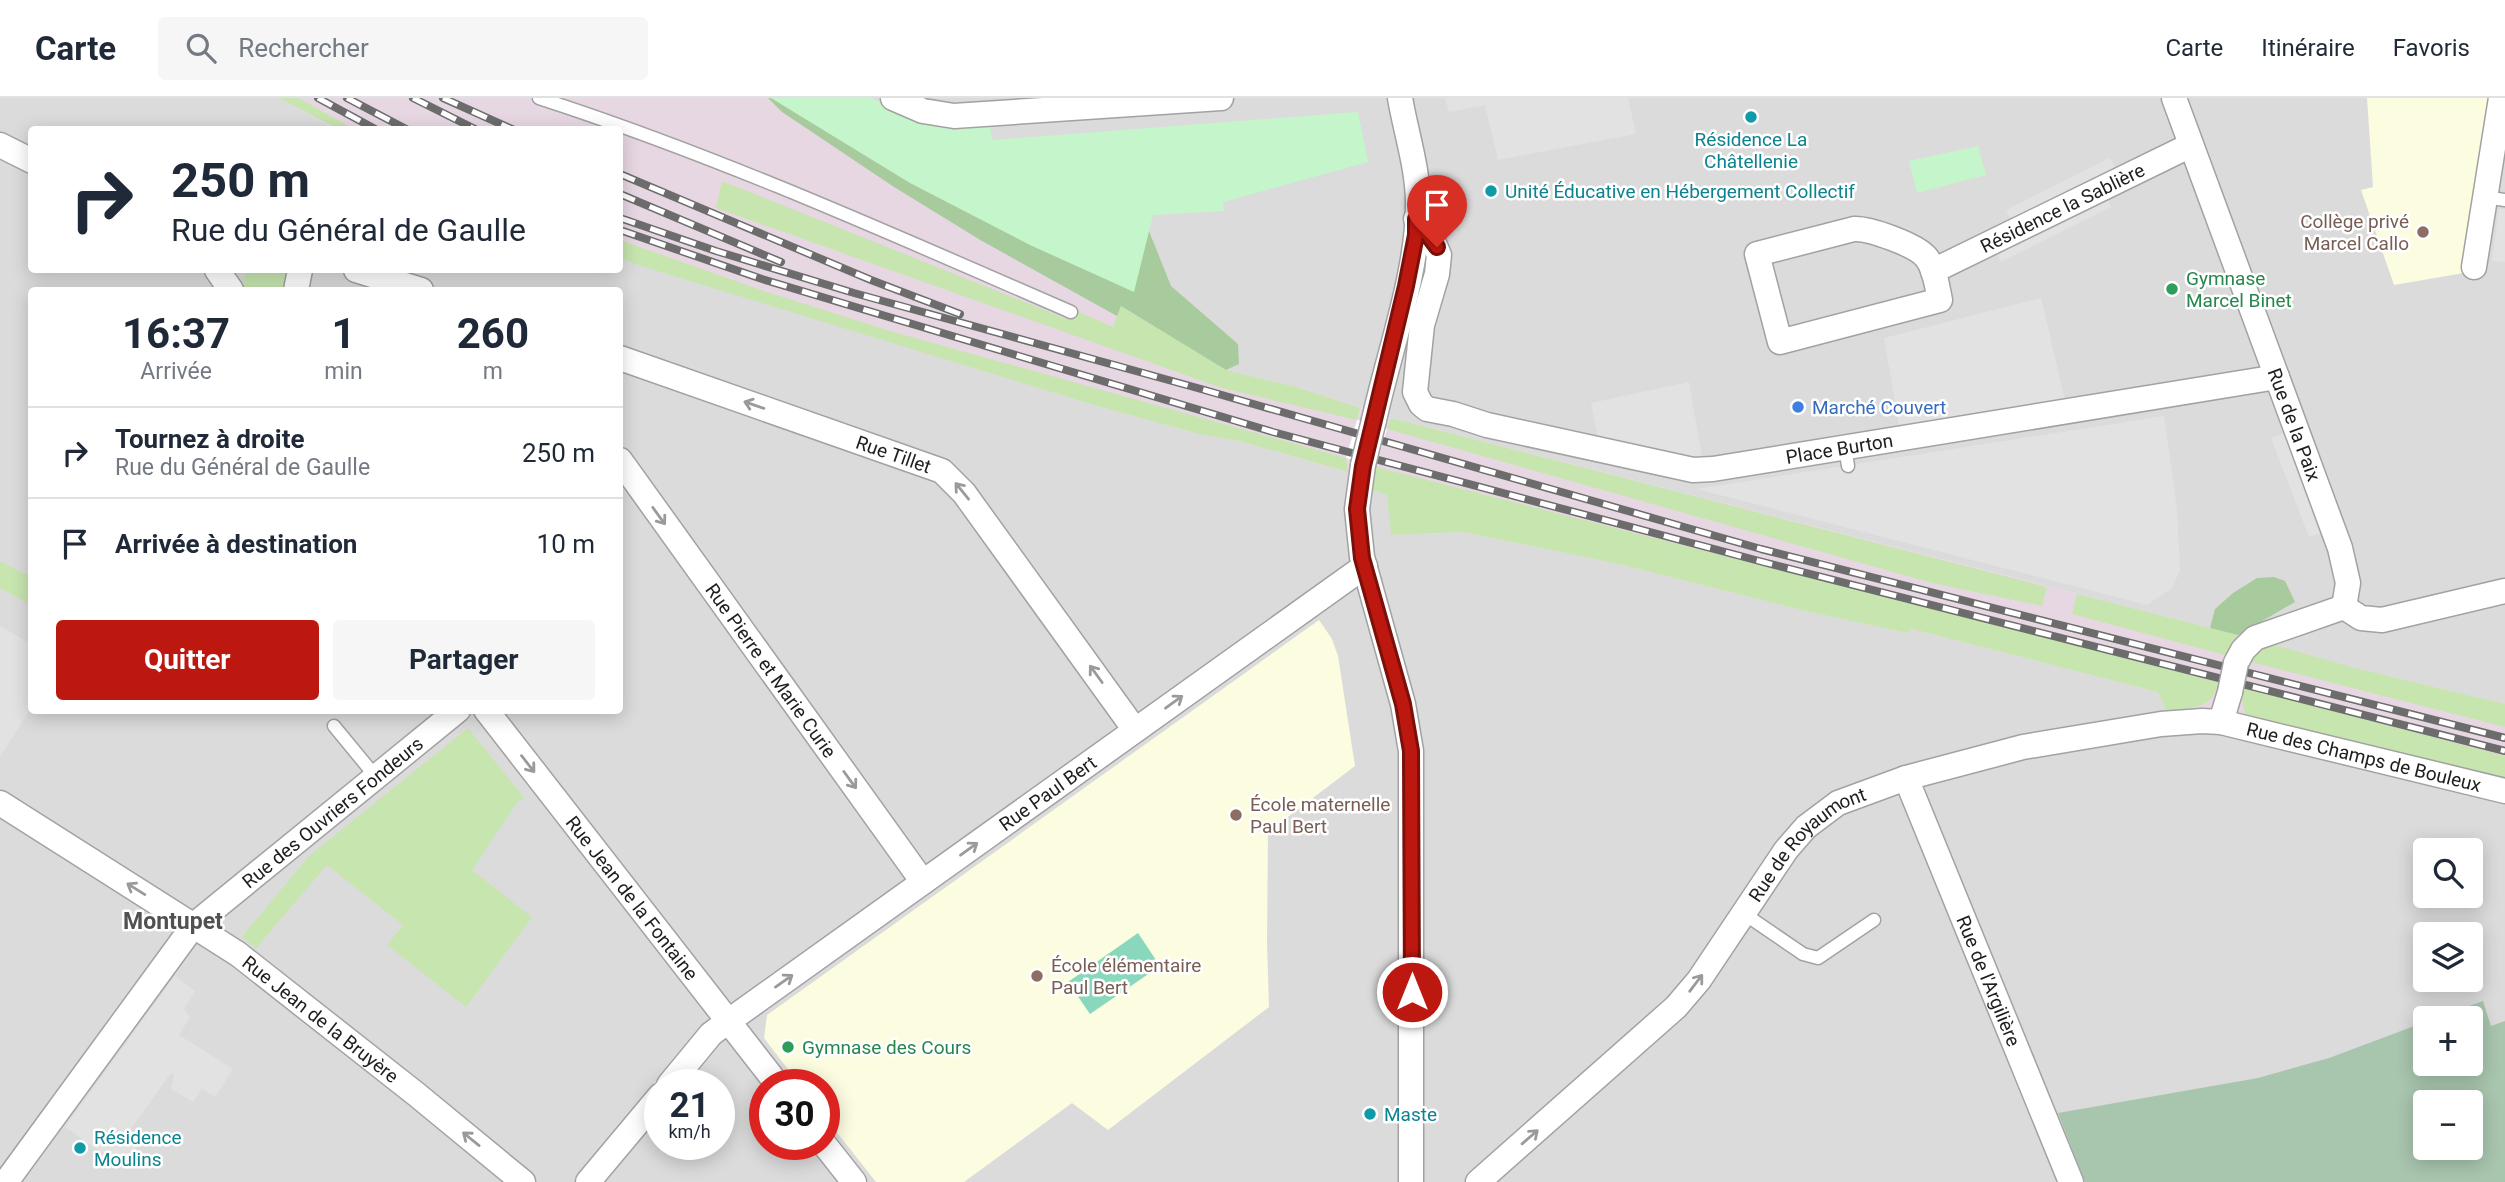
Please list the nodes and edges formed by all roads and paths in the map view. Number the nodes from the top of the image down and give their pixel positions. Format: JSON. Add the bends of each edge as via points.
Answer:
{"nodes":[{"id":1,"x":539,"y":98,"type":"edge"},
{"id":2,"x":892,"y":98,"type":"edge"},
{"id":3,"x":1221,"y":98,"type":"edge"},
{"id":4,"x":1399,"y":98,"type":"edge"},
{"id":5,"x":2174,"y":98,"type":"edge"},
{"id":6,"x":2501,"y":98,"type":"edge"},
{"id":7,"x":1097,"y":103,"type":"edge"},
{"id":8,"x":621,"y":126,"type":"edge"},
{"id":9,"x":623,"y":127,"type":"edge"},
{"id":10,"x":0,"y":145,"type":"edge"},
{"id":11,"x":2191,"y":145,"type":"junction"},
{"id":12,"x":28,"y":159,"type":"edge"},
{"id":13,"x":2495,"y":198,"type":"edge"},
{"id":14,"x":1416,"y":219,"type":"junction"},
{"id":15,"x":2474,"y":267,"type":"dead end"},
{"id":16,"x":1933,"y":271,"type":"junction"},
{"id":17,"x":366,"y":273,"type":"edge"},
{"id":18,"x":411,"y":287,"type":"edge"},
{"id":19,"x":1071,"y":312,"type":"dead end"},
{"id":20,"x":623,"y":359,"type":"edge"},
{"id":21,"x":2277,"y":377,"type":"junction"},
{"id":22,"x":623,"y":464,"type":"edge"},
{"id":23,"x":1364,"y":566,"type":"junction"},
{"id":24,"x":2505,"y":591,"type":"edge"},
{"id":25,"x":2344,"y":607,"type":"junction"},
{"id":26,"x":453,"y":714,"type":"edge"},
{"id":27,"x":489,"y":714,"type":"edge"},
{"id":28,"x":2221,"y":722,"type":"junction"},
{"id":29,"x":334,"y":726,"type":"dead end"},
{"id":30,"x":1135,"y":730,"type":"junction"},
{"id":31,"x":376,"y":778,"type":"junction"},
{"id":32,"x":1906,"y":778,"type":"junction"},
{"id":33,"x":2505,"y":791,"type":"edge"},
{"id":34,"x":0,"y":803,"type":"edge"},
{"id":35,"x":923,"y":882,"type":"junction"},
{"id":36,"x":1743,"y":914,"type":"junction"},
{"id":37,"x":1874,"y":920,"type":"dead end"},
{"id":38,"x":194,"y":925,"type":"junction"},
{"id":39,"x":728,"y":1021,"type":"junction"},
{"id":40,"x":681,"y":1069,"type":"edge"},
{"id":41,"x":766,"y":1069,"type":"edge"},
{"id":42,"x":644,"y":1115,"type":"edge"},
{"id":43,"x":837,"y":1160,"type":"edge"},
{"id":44,"x":6,"y":1182,"type":"edge"},
{"id":45,"x":523,"y":1182,"type":"edge"},
{"id":46,"x":588,"y":1182,"type":"edge"},
{"id":47,"x":854,"y":1182,"type":"edge"},
{"id":48,"x":1411,"y":1182,"type":"edge"},
{"id":49,"x":1478,"y":1182,"type":"edge"},
{"id":50,"x":2071,"y":1182,"type":"edge"}],
"edges":[{"from":1,"to":8,"type":"lane"},
{"from":2,"to":7,"type":"street","via":[[923,111],[954,116]]},
{"from":3,"to":7,"type":"street"},
{"from":4,"to":14,"type":"street","via":[[1416,179]]},
{"from":5,"to":11,"type":"street","name":"Rue de la Paix"},
{"from":6,"to":13,"type":"street"},
{"from":9,"to":19,"type":"lane","via":[[814,200]]},
{"from":10,"to":12,"type":"street"},
{"from":11,"to":16,"type":"street","name":"Résidence la Sablière"},
{"from":11,"to":21,"type":"street","name":"Rue de la Paix"},
{"from":13,"to":15,"type":"street"},
{"from":14,"to":21,"type":"street","name":"Place Burton","via":[[1439,255],[1422,325],[1415,392],[1421,404],[1477,423],[1693,470],[1846,456]]},
{"from":14,"to":23,"type":"street","bridge":true,"via":[[1406,286],[1358,496]]},
{"from":16,"to":16,"type":"street","via":[[1919,251],[1864,229],[1757,254],[1780,342],[1940,300]]},
{"from":17,"to":18,"type":"street"},
{"from":30,"to":20,"type":"street","name":"Rue Tillet","one_way":true,"via":[[964,493],[942,471]]},
{"from":21,"to":25,"type":"street","name":"Rue de la Paix","via":[[2344,561],[2348,583]]},
{"from":22,"to":35,"type":"street","name":"Rue Pierre et Marie Curie","one_way":true},
{"from":30,"to":23,"type":"street","name":"Rue Paul Bert","one_way":true},
{"from":23,"to":48,"type":"street","via":[[1403,704],[1411,751]]},
{"from":24,"to":25,"type":"street","via":[[2382,620],[2361,618]]},
{"from":25,"to":28,"type":"street","bridge":true,"via":[[2255,638],[2236,663]]},
{"from":26,"to":31,"type":"street","name":"Rue des Ouvriers Fondeurs"},
{"from":27,"to":39,"type":"street","name":"Rue Jean de la Fontaine","one_way":true},
{"from":28,"to":32,"type":"street","name":"Rue de Royaumont","via":[[2177,722],[2095,734],[2023,747]]},
{"from":28,"to":33,"type":"street","name":"Rue des Champs de Bouleux"},
{"from":29,"to":31,"type":"lane"},
{"from":35,"to":30,"type":"street","name":"Rue Paul Bert","one_way":true},
{"from":31,"to":38,"type":"street","name":"Rue des Ouvriers Fondeurs"},
{"from":32,"to":36,"type":"street","name":"Rue de Royaumont","via":[[1849,798],[1816,818],[1786,850]]},
{"from":32,"to":50,"type":"street","name":"Rue de l'Argilière"},
{"from":38,"to":34,"type":"street","name":"Rue Jean de la Bruyère","one_way":true},
{"from":39,"to":35,"type":"street","name":"Rue Paul Bert","one_way":true},
{"from":36,"to":37,"type":"lane","via":[[1804,954],[1818,958]]},
{"from":49,"to":36,"type":"street","name":"Rue de Royaumont","one_way":true,"via":[[1668,1016],[1699,980]]},
{"from":38,"to":44,"type":"street","name":"Rue des Ouvriers Fondeurs"},
{"from":45,"to":38,"type":"street","name":"Rue Jean de la Bruyère","one_way":true,"via":[[259,971]]},
{"from":39,"to":40,"type":"street","name":"Rue Paul Bert"},
{"from":39,"to":41,"type":"street","name":"Rue Jean de la Fontaine"},
{"from":42,"to":46,"type":"street"},
{"from":43,"to":47,"type":"street"}]}
